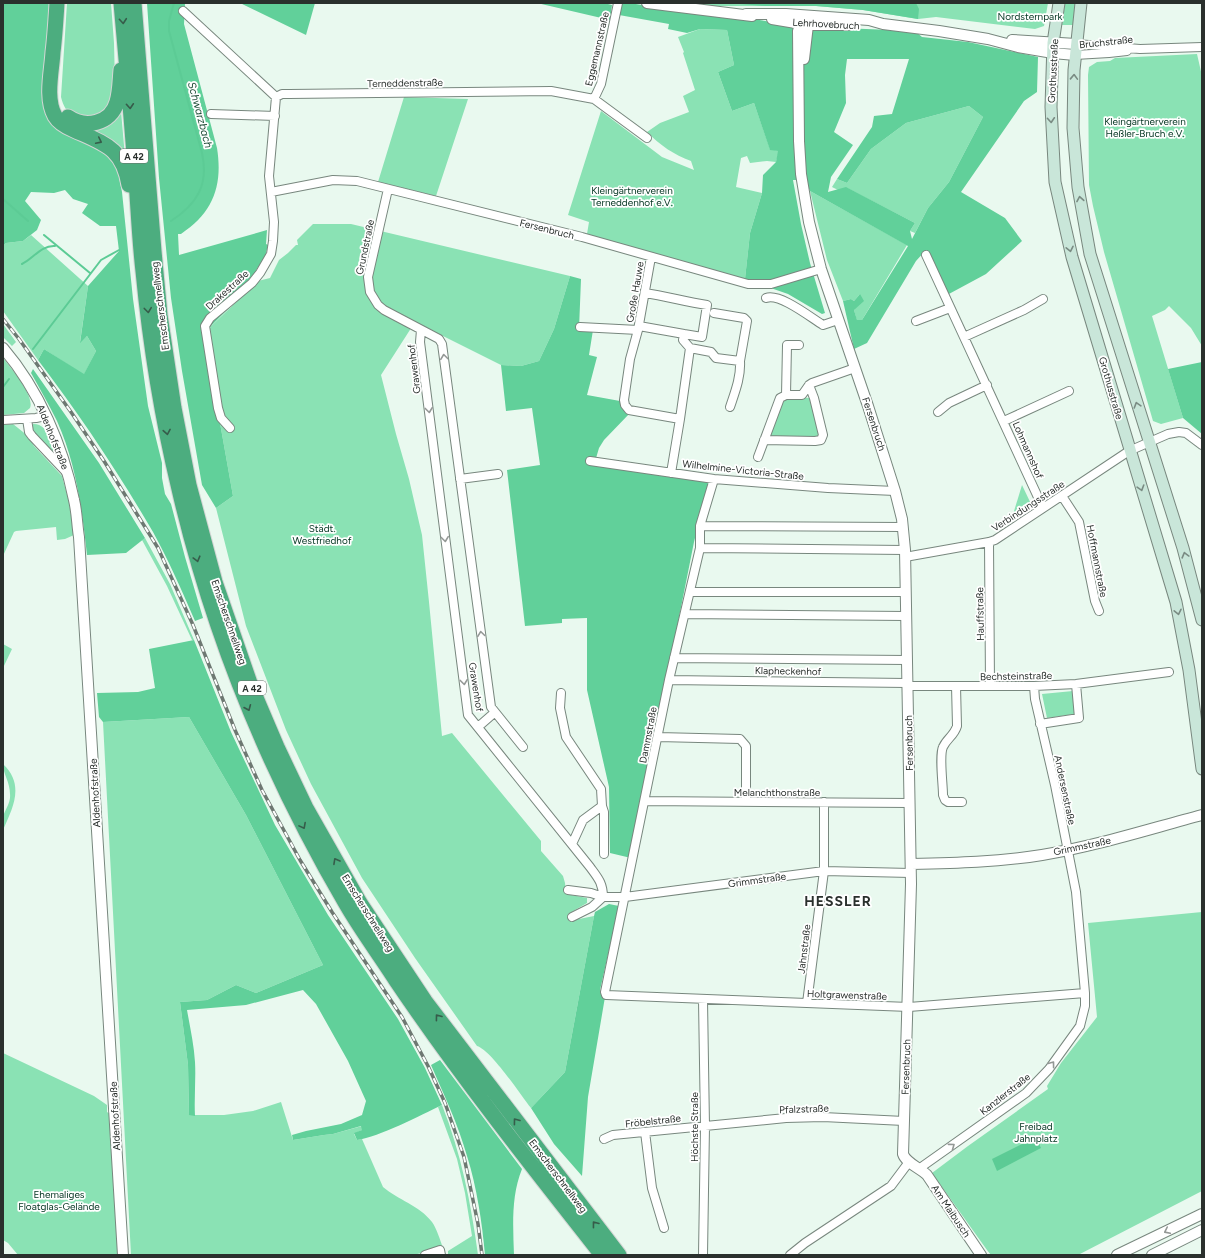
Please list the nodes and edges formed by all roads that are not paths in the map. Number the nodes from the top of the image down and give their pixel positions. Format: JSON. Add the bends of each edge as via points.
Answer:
{"nodes":[{"id":1,"x":57,"y":3,"type":"edge"},
{"id":2,"x":64,"y":3,"type":"edge"},
{"id":3,"x":121,"y":3,"type":"edge"},
{"id":4,"x":134,"y":3,"type":"edge"},
{"id":5,"x":618,"y":3,"type":"edge"},
{"id":6,"x":647,"y":3,"type":"edge"},
{"id":7,"x":1059,"y":3,"type":"edge"},
{"id":8,"x":1081,"y":3,"type":"edge"},
{"id":9,"x":183,"y":11,"type":"dead end"},
{"id":10,"x":805,"y":21,"type":"junction"},
{"id":11,"x":124,"y":40,"type":"junction"},
{"id":12,"x":1202,"y":47,"type":"edge"},
{"id":13,"x":1053,"y":48,"type":"junction"},
{"id":14,"x":1075,"y":49,"type":"junction"},
{"id":15,"x":276,"y":97,"type":"junction"},
{"id":16,"x":594,"y":99,"type":"junction"},
{"id":17,"x":211,"y":114,"type":"dead end"},
{"id":18,"x":275,"y":116,"type":"junction"},
{"id":19,"x":646,"y":138,"type":"dead end"},
{"id":20,"x":388,"y":189,"type":"junction"},
{"id":21,"x":271,"y":192,"type":"junction"},
{"id":22,"x":926,"y":255,"type":"dead end"},
{"id":23,"x":651,"y":257,"type":"junction"},
{"id":24,"x":821,"y":269,"type":"junction"},
{"id":25,"x":143,"y":272,"type":"junction"},
{"id":26,"x":645,"y":293,"type":"junction"},
{"id":27,"x":766,"y":298,"type":"dead end"},
{"id":28,"x":1043,"y":299,"type":"dead end"},
{"id":29,"x":950,"y":308,"type":"junction"},
{"id":30,"x":714,"y":313,"type":"dead end"},
{"id":31,"x":838,"y":320,"type":"junction"},
{"id":32,"x":916,"y":321,"type":"dead end"},
{"id":33,"x":580,"y":327,"type":"dead end"},
{"id":34,"x":639,"y":328,"type":"junction"},
{"id":35,"x":421,"y":330,"type":"junction"},
{"id":36,"x":684,"y":334,"type":"junction"},
{"id":37,"x":964,"y":337,"type":"junction"},
{"id":38,"x":799,"y":345,"type":"dead end"},
{"id":39,"x":3,"y":348,"type":"edge"},
{"id":40,"x":690,"y":348,"type":"junction"},
{"id":41,"x":740,"y":361,"type":"junction"},
{"id":42,"x":855,"y":368,"type":"junction"},
{"id":43,"x":809,"y":385,"type":"junction"},
{"id":44,"x":987,"y":385,"type":"junction"},
{"id":45,"x":1069,"y":392,"type":"dead end"},
{"id":46,"x":786,"y":394,"type":"junction"},
{"id":47,"x":730,"y":407,"type":"dead end"},
{"id":48,"x":938,"y":412,"type":"dead end"},
{"id":49,"x":45,"y":416,"type":"junction"},
{"id":50,"x":680,"y":418,"type":"junction"},
{"id":51,"x":27,"y":419,"type":"junction"},
{"id":52,"x":3,"y":420,"type":"edge"},
{"id":53,"x":1004,"y":421,"type":"junction"},
{"id":54,"x":230,"y":428,"type":"dead end"},
{"id":55,"x":764,"y":440,"type":"junction"},
{"id":56,"x":1149,"y":442,"type":"junction"},
{"id":57,"x":1202,"y":445,"type":"edge"},
{"id":58,"x":1129,"y":451,"type":"junction"},
{"id":59,"x":758,"y":457,"type":"dead end"},
{"id":60,"x":590,"y":461,"type":"dead end"},
{"id":61,"x":671,"y":473,"type":"junction"},
{"id":62,"x":68,"y":474,"type":"junction"},
{"id":63,"x":498,"y":474,"type":"dead end"},
{"id":64,"x":460,"y":479,"type":"junction"},
{"id":65,"x":714,"y":479,"type":"junction"},
{"id":66,"x":895,"y":491,"type":"junction"},
{"id":67,"x":1062,"y":496,"type":"junction"},
{"id":68,"x":1043,"y":508,"type":"junction"},
{"id":69,"x":700,"y":526,"type":"junction"},
{"id":70,"x":903,"y":527,"type":"junction"},
{"id":71,"x":989,"y":542,"type":"junction"},
{"id":72,"x":700,"y":548,"type":"junction"},
{"id":73,"x":905,"y":553,"type":"junction"},
{"id":74,"x":690,"y":592,"type":"junction"},
{"id":75,"x":906,"y":592,"type":"junction"},
{"id":76,"x":1099,"y":611,"type":"dead end"},
{"id":77,"x":685,"y":614,"type":"junction"},
{"id":78,"x":906,"y":616,"type":"junction"},
{"id":79,"x":1202,"y":620,"type":"edge"},
{"id":80,"x":674,"y":658,"type":"junction"},
{"id":81,"x":907,"y":660,"type":"junction"},
{"id":82,"x":1169,"y":672,"type":"dead end"},
{"id":83,"x":669,"y":680,"type":"junction"},
{"id":84,"x":907,"y":684,"type":"junction"},
{"id":85,"x":1076,"y":684,"type":"junction"},
{"id":86,"x":956,"y":686,"type":"junction"},
{"id":87,"x":990,"y":686,"type":"junction"},
{"id":88,"x":1034,"y":686,"type":"junction"},
{"id":89,"x":561,"y":693,"type":"dead end"},
{"id":90,"x":494,"y":713,"type":"junction"},
{"id":91,"x":1040,"y":724,"type":"junction"},
{"id":92,"x":478,"y":727,"type":"junction"},
{"id":93,"x":658,"y":737,"type":"junction"},
{"id":94,"x":523,"y":747,"type":"dead end"},
{"id":95,"x":1202,"y":769,"type":"edge"},
{"id":96,"x":645,"y":801,"type":"junction"},
{"id":97,"x":746,"y":802,"type":"junction"},
{"id":98,"x":824,"y":802,"type":"junction"},
{"id":99,"x":962,"y":802,"type":"dead end"},
{"id":100,"x":910,"y":803,"type":"junction"},
{"id":101,"x":602,"y":806,"type":"junction"},
{"id":102,"x":1202,"y":815,"type":"edge"},
{"id":103,"x":572,"y":844,"type":"junction"},
{"id":104,"x":1068,"y":850,"type":"junction"},
{"id":105,"x":604,"y":854,"type":"dead end"},
{"id":106,"x":911,"y":868,"type":"junction"},
{"id":107,"x":824,"y":871,"type":"junction"},
{"id":108,"x":568,"y":890,"type":"dead end"},
{"id":109,"x":603,"y":897,"type":"junction"},
{"id":110,"x":625,"y":897,"type":"junction"},
{"id":111,"x":572,"y":917,"type":"dead end"},
{"id":112,"x":1085,"y":994,"type":"junction"},
{"id":113,"x":608,"y":996,"type":"joint"},
{"id":114,"x":703,"y":1000,"type":"junction"},
{"id":115,"x":807,"y":1003,"type":"junction"},
{"id":116,"x":909,"y":1007,"type":"junction"},
{"id":117,"x":904,"y":1120,"type":"junction"},
{"id":118,"x":705,"y":1126,"type":"junction"},
{"id":119,"x":645,"y":1132,"type":"junction"},
{"id":120,"x":604,"y":1139,"type":"dead end"},
{"id":121,"x":909,"y":1162,"type":"junction"},
{"id":122,"x":920,"y":1168,"type":"junction"},
{"id":123,"x":1202,"y":1214,"type":"edge"},
{"id":124,"x":664,"y":1228,"type":"dead end"},
{"id":125,"x":1202,"y":1230,"type":"edge"},
{"id":126,"x":441,"y":1252,"type":"edge"},
{"id":127,"x":123,"y":1255,"type":"edge"},
{"id":128,"x":425,"y":1255,"type":"edge"},
{"id":129,"x":602,"y":1255,"type":"edge"},
{"id":130,"x":619,"y":1255,"type":"edge"},
{"id":131,"x":703,"y":1255,"type":"edge"},
{"id":132,"x":790,"y":1255,"type":"edge"},
{"id":133,"x":981,"y":1255,"type":"edge"},
{"id":134,"x":1117,"y":1255,"type":"edge"},
{"id":135,"x":1152,"y":1255,"type":"edge"}],
"edges":[{"from":1,"to":25,"type":"highway","one_way":true,"via":[[50,93],[52,109],[59,121],[68,128],[111,148],[126,170],[136,250]]},
{"from":2,"to":11,"type":"highway","via":[[57,95],[61,110],[73,121],[84,124],[99,122],[114,108],[117,102]]},
{"from":3,"to":11,"type":"highway","name":"Emscherschnellweg","number":"A 42","one_way":true},
{"from":130,"to":4,"type":"highway","name":"Emscherschnellweg","number":"A 42","one_way":true,"via":[[425,1001],[360,903],[306,808],[251,686],[215,582],[189,485],[174,408],[154,258]]},
{"from":5,"to":16,"type":"street","name":"Eggemannstraße","via":[[601,84]]},
{"from":6,"to":10,"type":"street","name":"Lehrhovebruch","via":[[746,14],[786,14]]},
{"from":7,"to":13,"type":"main road","name":"Grothusstraße"},
{"from":8,"to":14,"type":"main road","name":"Grothusstraße"},
{"from":9,"to":15,"type":"street"},
{"from":10,"to":13,"type":"street","name":"Lehrhovebruch","via":[[863,26],[883,24],[939,30],[1018,47]]},
{"from":10,"to":24,"type":"street","name":"Fersenbruch","via":[[799,141],[809,222]]},
{"from":11,"to":25,"type":"highway","name":"Emscherschnellweg","number":"A 42","one_way":true},
{"from":12,"to":14,"type":"street","name":"Bruchstraße"},
{"from":13,"to":14,"type":"street","name":"Lehrhovebruch"},
{"from":13,"to":58,"type":"main road","name":"Grothusstraße","one_way":true,"via":[[1051,107],[1055,182],[1072,257]]},
{"from":56,"to":14,"type":"main road","name":"Grothusstraße","one_way":true,"via":[[1090,254],[1075,158]]},
{"from":15,"to":16,"type":"street","name":"Terneddenstraße","via":[[282,94],[551,91]]},
{"from":15,"to":18,"type":"street","name":"Drakestraße"},
{"from":16,"to":19,"type":"street","name":"Terneddenstraße"},
{"from":17,"to":18,"type":"street"},
{"from":18,"to":21,"type":"street","name":"Drakestraße","via":[[269,176]]},
{"from":20,"to":21,"type":"street","name":"Fersenbruch","via":[[357,181],[333,180]]},
{"from":20,"to":23,"type":"street","name":"Fersenbruch","via":[[582,237]]},
{"from":20,"to":35,"type":"street","name":"Grundstraße","via":[[369,268],[368,287],[378,305]]},
{"from":21,"to":54,"type":"street","name":"Drakestraße","via":[[274,226],[270,254],[252,283],[210,318],[205,326],[218,408],[221,418]]},
{"from":22,"to":29,"type":"street","name":"Lohmannshof"},
{"from":23,"to":24,"type":"street","name":"Fersenbruch","via":[[748,284],[770,284]]},
{"from":23,"to":26,"type":"street","name":"Große Hauwe"},
{"from":24,"to":31,"type":"street","name":"Fersenbruch"},
{"from":25,"to":129,"type":"highway","name":"Emscherschnellweg","number":"A 42","one_way":true,"via":[[162,401],[191,538],[222,637],[267,753],[351,913],[453,1061]]},
{"from":26,"to":34,"type":"street","name":"Große Hauwe"},
{"from":26,"to":36,"type":"street","via":[[706,305],[702,337]]},
{"from":27,"to":31,"type":"street","via":[[782,300],[823,325]]},
{"from":28,"to":37,"type":"street"},
{"from":29,"to":32,"type":"street"},
{"from":29,"to":37,"type":"street","name":"Lohmannshof"},
{"from":30,"to":41,"type":"street","via":[[744,318],[747,321]]},
{"from":31,"to":42,"type":"street","name":"Fersenbruch"},
{"from":33,"to":34,"type":"street","name":"Große Hauwe"},
{"from":34,"to":36,"type":"street"},
{"from":34,"to":50,"type":"street","name":"Große Hauwe","via":[[630,359],[625,405],[629,410]]},
{"from":64,"to":35,"type":"street","name":"Grawenhof","one_way":true,"via":[[442,344],[440,339]]},
{"from":35,"to":92,"type":"street","name":"Grawenhof","one_way":true,"via":[[420,342],[468,715]]},
{"from":36,"to":40,"type":"street","via":[[683,340]]},
{"from":37,"to":44,"type":"street","name":"Lohmannshof"},
{"from":38,"to":46,"type":"street","via":[[787,345]]},
{"from":39,"to":49,"type":"street","name":"Aldenhofstraße","via":[[27,380]]},
{"from":40,"to":41,"type":"street","via":[[711,352],[716,358]]},
{"from":40,"to":50,"type":"street"},
{"from":41,"to":47,"type":"street","via":[[737,387]]},
{"from":42,"to":43,"type":"street"},
{"from":42,"to":66,"type":"street","name":"Fersenbruch"},
{"from":43,"to":46,"type":"street","via":[[802,395]]},
{"from":43,"to":55,"type":"street","via":[[823,435],[821,440]]},
{"from":44,"to":48,"type":"street","via":[[949,403]]},
{"from":44,"to":53,"type":"street","name":"Lohmannshof"},
{"from":45,"to":53,"type":"street","name":"Lohmannshof"},
{"from":46,"to":55,"type":"street","name":"Wilhelmine-Victoria-Straße","via":[[780,398]]},
{"from":49,"to":51,"type":"street"},
{"from":49,"to":62,"type":"street","name":"Aldenhofstraße"},
{"from":50,"to":61,"type":"street"},
{"from":51,"to":52,"type":"street"},
{"from":51,"to":62,"type":"street","via":[[29,432]]},
{"from":53,"to":68,"type":"street","name":"Lohmannshof"},
{"from":55,"to":59,"type":"street","name":"Wilhelmine-Victoria-Straße"},
{"from":56,"to":57,"type":"street","name":"Verbindungsstraße","via":[[1179,432],[1186,433]]},
{"from":56,"to":58,"type":"street","name":"Verbindungsstraße"},
{"from":79,"to":56,"type":"main road","name":"Grothusstraße","one_way":true,"via":[[1183,548]]},
{"from":58,"to":67,"type":"street","name":"Verbindungsstraße"},
{"from":58,"to":95,"type":"main road","name":"Grothusstraße","one_way":true,"via":[[1176,602],[1190,675]]},
{"from":60,"to":61,"type":"street","name":"Wilhelmine-Victoria-Straße"},
{"from":61,"to":65,"type":"street","name":"Wilhelmine-Victoria-Straße"},
{"from":62,"to":127,"type":"street","name":"Aldenhofstraße","via":[[79,537]]},
{"from":63,"to":64,"type":"street"},
{"from":90,"to":64,"type":"street","name":"Grawenhof","one_way":true,"via":[[490,707]]},
{"from":65,"to":66,"type":"street","name":"Wilhelmine-Victoria-Straße"},
{"from":65,"to":69,"type":"street","name":"Dammstraße"},
{"from":66,"to":70,"type":"street","name":"Fersenbruch"},
{"from":67,"to":68,"type":"street","name":"Verbindungsstraße"},
{"from":67,"to":76,"type":"street","name":"Hoffmannstraße","via":[[1079,522],[1094,601]]},
{"from":68,"to":71,"type":"street","name":"Verbindungsstraße"},
{"from":69,"to":70,"type":"street"},
{"from":69,"to":72,"type":"street","name":"Dammstraße"},
{"from":70,"to":73,"type":"street","name":"Fersenbruch"},
{"from":71,"to":73,"type":"street","name":"Verbindungsstraße"},
{"from":71,"to":87,"type":"street","name":"Hauffstraße"},
{"from":72,"to":73,"type":"street"},
{"from":72,"to":74,"type":"street","name":"Dammstraße"},
{"from":73,"to":75,"type":"street","name":"Fersenbruch"},
{"from":74,"to":75,"type":"street"},
{"from":74,"to":77,"type":"street","name":"Dammstraße"},
{"from":75,"to":78,"type":"street","name":"Fersenbruch"},
{"from":77,"to":78,"type":"street"},
{"from":77,"to":80,"type":"street","name":"Dammstraße"},
{"from":78,"to":81,"type":"street","name":"Fersenbruch"},
{"from":80,"to":81,"type":"street","name":"Klapheckenhof"},
{"from":80,"to":83,"type":"street","name":"Dammstraße"},
{"from":81,"to":84,"type":"street","name":"Fersenbruch"},
{"from":82,"to":85,"type":"street","name":"Bechsteinstraße"},
{"from":83,"to":84,"type":"street","name":"Klapheckenhof"},
{"from":83,"to":93,"type":"street","name":"Dammstraße"},
{"from":84,"to":86,"type":"street","name":"Bechsteinstraße"},
{"from":84,"to":100,"type":"street","name":"Fersenbruch"},
{"from":85,"to":88,"type":"street","name":"Bechsteinstraße"},
{"from":85,"to":91,"type":"street","via":[[1079,718]]},
{"from":86,"to":87,"type":"street","name":"Bechsteinstraße"},
{"from":86,"to":99,"type":"street","via":[[957,726],[942,749],[943,795],[948,802]]},
{"from":87,"to":88,"type":"street","name":"Bechsteinstraße"},
{"from":88,"to":91,"type":"street","name":"Andersenstraße"},
{"from":89,"to":101,"type":"street","via":[[560,708],[566,737],[601,789]]},
{"from":90,"to":92,"type":"street","name":"Grawenhof"},
{"from":90,"to":94,"type":"street","name":"Grawenhof"},
{"from":91,"to":104,"type":"street","name":"Andersenstraße"},
{"from":92,"to":103,"type":"street","name":"Grawenhof"},
{"from":93,"to":96,"type":"street","name":"Dammstraße"},
{"from":93,"to":97,"type":"street","via":[[740,739],[746,746]]},
{"from":96,"to":97,"type":"street","name":"Melanchthonstraße"},
{"from":96,"to":110,"type":"street","name":"Dammstraße"},
{"from":97,"to":98,"type":"street","name":"Melanchthonstraße"},
{"from":98,"to":100,"type":"street","name":"Melanchthonstraße"},
{"from":98,"to":107,"type":"street","name":"Jahnstraße"},
{"from":100,"to":106,"type":"street","name":"Fersenbruch"},
{"from":101,"to":103,"type":"street","via":[[583,820]]},
{"from":101,"to":105,"type":"street"},
{"from":102,"to":104,"type":"street","name":"Grimmstraße"},
{"from":103,"to":109,"type":"street","name":"Grawenhof","via":[[600,882]]},
{"from":104,"to":106,"type":"street","name":"Grimmstraße","via":[[1042,855]]},
{"from":104,"to":112,"type":"street","name":"Andersenstraße","via":[[1076,892]]},
{"from":106,"to":107,"type":"street","name":"Grimmstraße"},
{"from":106,"to":116,"type":"street","name":"Fersenbruch"},
{"from":107,"to":110,"type":"street","name":"Grimmstraße"},
{"from":107,"to":115,"type":"street","name":"Jahnstraße"},
{"from":108,"to":109,"type":"street","name":"Grimmstraße"},
{"from":109,"to":110,"type":"street","name":"Grimmstraße"},
{"from":109,"to":111,"type":"street","via":[[592,907]]},
{"from":110,"to":113,"type":"street","name":"Dammstraße","via":[[605,992]]},
{"from":112,"to":116,"type":"street","name":"Holtgrawenstraße"},
{"from":122,"to":112,"type":"street","name":"Kanzlerstraße","one_way":true,"via":[[1033,1086],[1049,1069],[1080,1026]]},
{"from":113,"to":114,"type":"street","name":"Holtgrawenstraße"},
{"from":114,"to":115,"type":"street","name":"Holtgrawenstraße"},
{"from":114,"to":118,"type":"street","name":"Höchste Straße"},
{"from":115,"to":116,"type":"street","name":"Holtgrawenstraße"},
{"from":116,"to":117,"type":"street","name":"Fersenbruch"},
{"from":117,"to":118,"type":"street","name":"Pfalzstraße","via":[[786,1118]]},
{"from":117,"to":121,"type":"street","name":"Fersenbruch","via":[[903,1154]]},
{"from":118,"to":119,"type":"street","name":"Fröbelstraße"},
{"from":118,"to":131,"type":"street","name":"Höchste Straße"},
{"from":119,"to":120,"type":"street","name":"Fröbelstraße","via":[[613,1135]]},
{"from":119,"to":124,"type":"street","via":[[652,1188]]},
{"from":121,"to":122,"type":"street"},
{"from":121,"to":132,"type":"street","via":[[891,1186]]},
{"from":122,"to":133,"type":"street","name":"Am Maibusch"},
{"from":123,"to":134,"type":"street","one_way":true},
{"from":125,"to":135,"type":"street"},
{"from":126,"to":128,"type":"street"}]}
